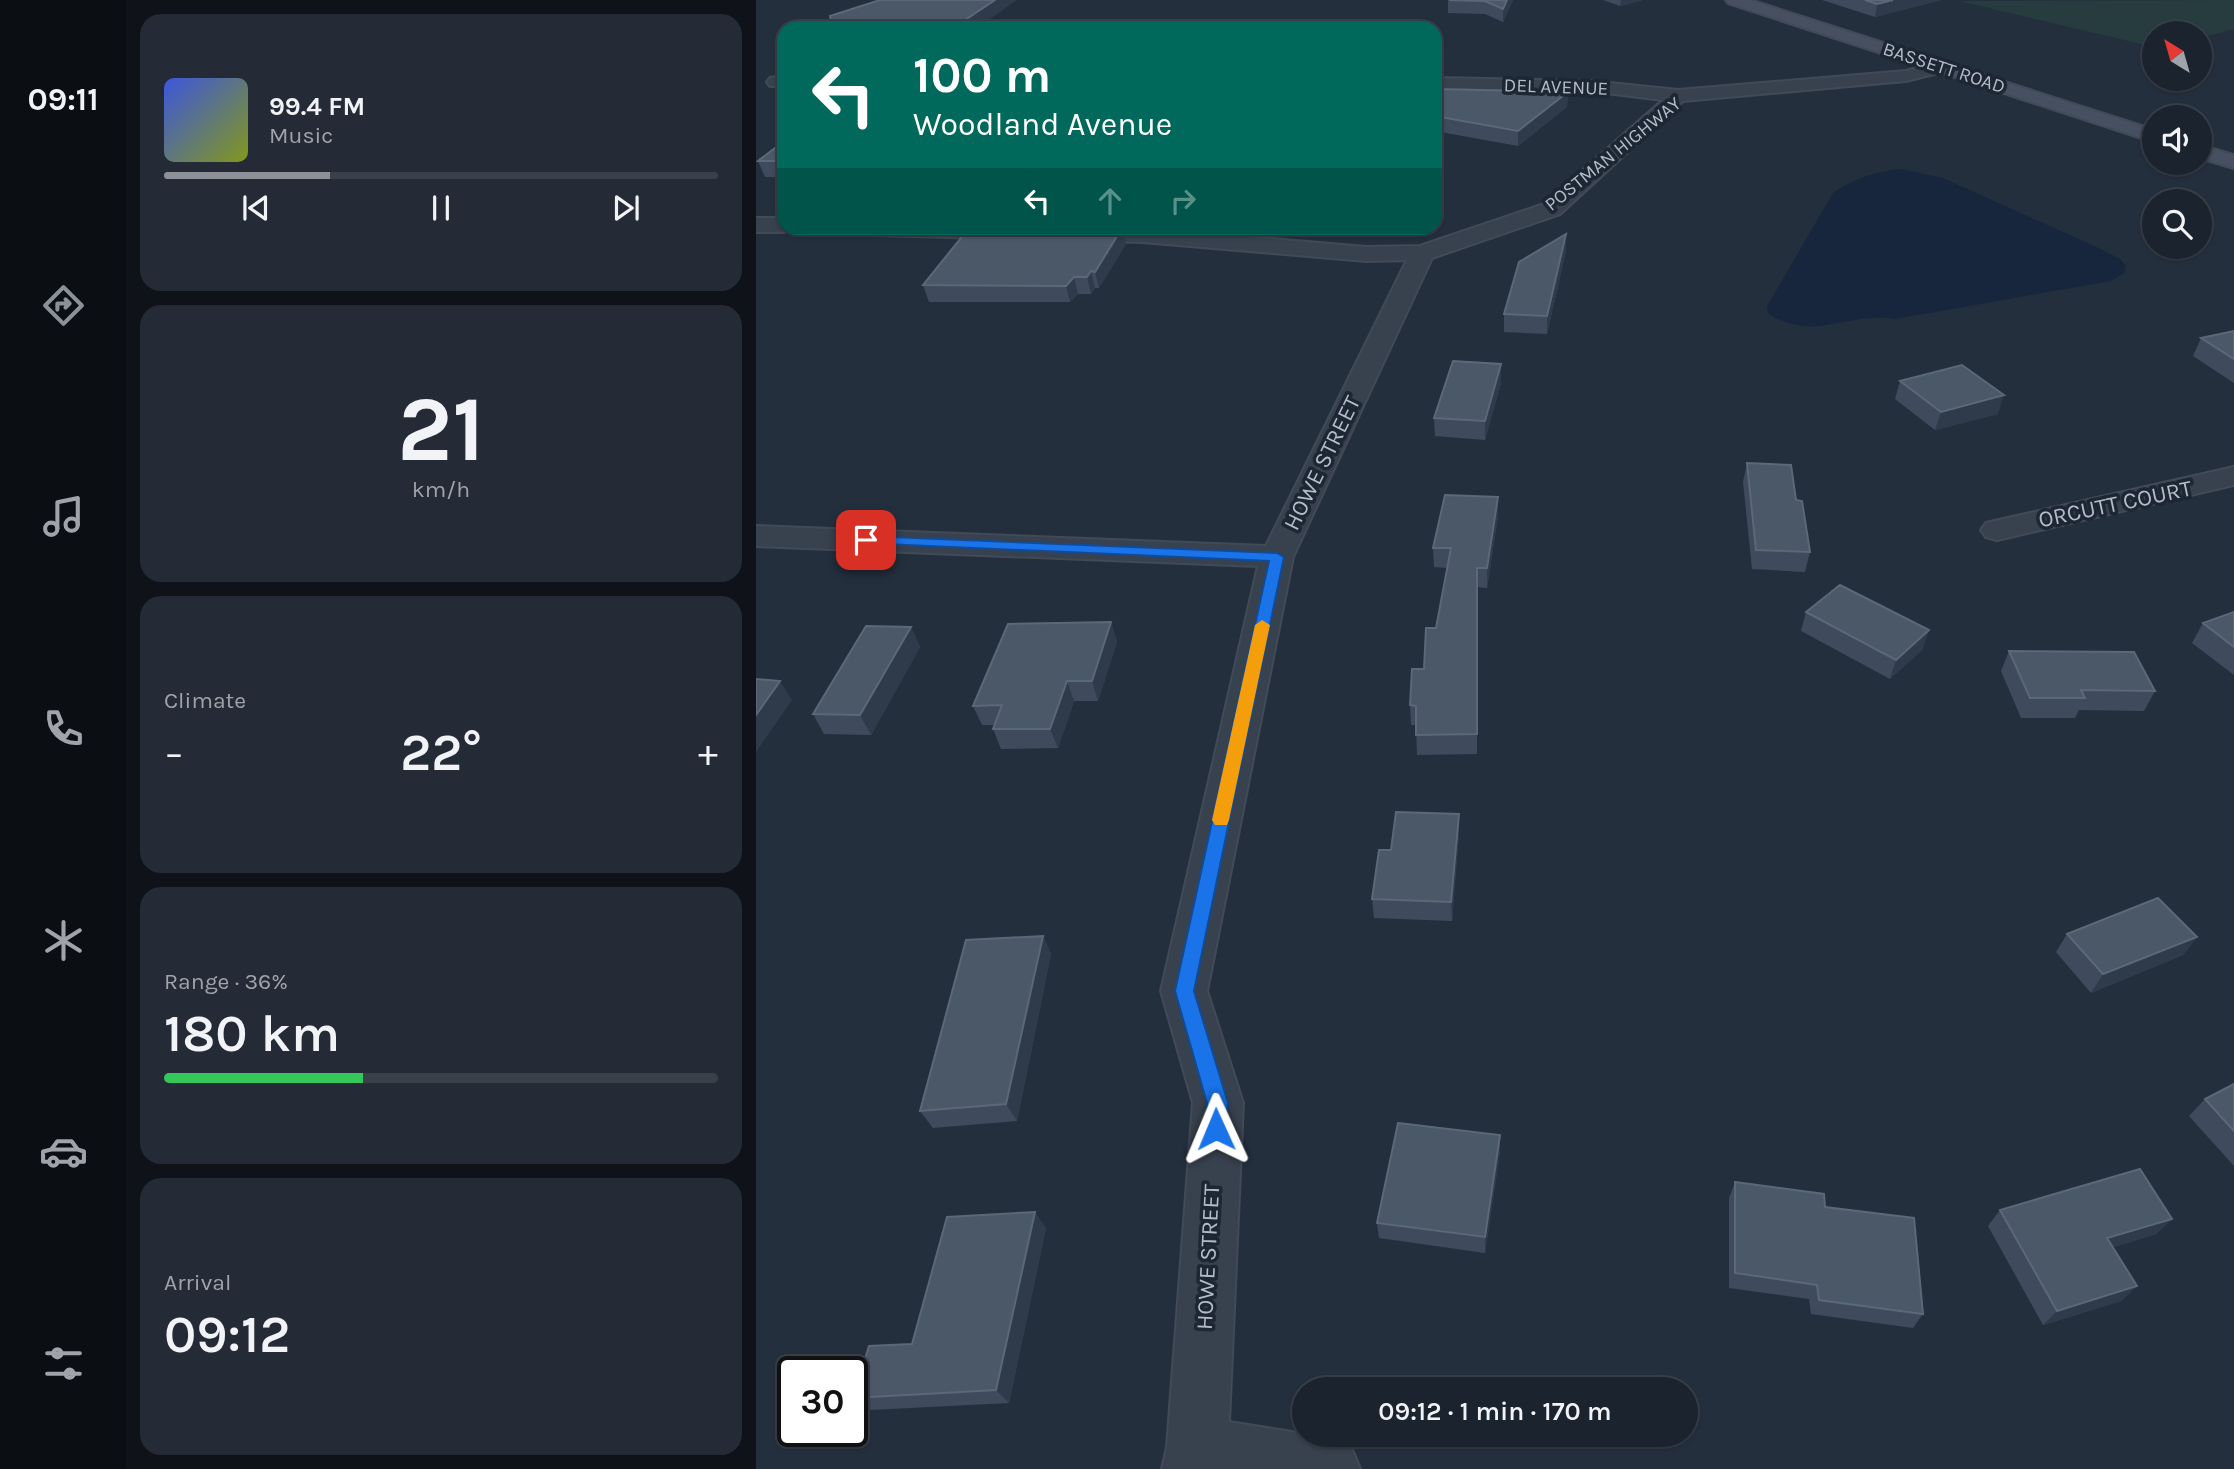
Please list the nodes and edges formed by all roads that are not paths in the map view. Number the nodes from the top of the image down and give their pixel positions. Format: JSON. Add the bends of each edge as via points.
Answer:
{"nodes":[{"id":1,"x":1734,"y":0,"type":"edge"},
{"id":2,"x":1941,"y":67,"type":"junction"},
{"id":3,"x":1442,"y":83,"type":"edge"},
{"id":4,"x":1678,"y":96,"type":"junction"},
{"id":5,"x":2142,"y":132,"type":"edge"},
{"id":6,"x":2212,"y":155,"type":"edge"},
{"id":7,"x":2234,"y":162,"type":"edge"},
{"id":8,"x":756,"y":225,"type":"edge"},
{"id":9,"x":777,"y":225,"type":"edge"},
{"id":10,"x":1153,"y":235,"type":"edge"},
{"id":11,"x":1422,"y":253,"type":"junction"},
{"id":12,"x":2234,"y":476,"type":"edge"},
{"id":13,"x":1997,"y":530,"type":"dead end"},
{"id":14,"x":756,"y":536,"type":"edge"},
{"id":15,"x":1277,"y":557,"type":"junction"},
{"id":16,"x":1195,"y":1458,"type":"edge"},
{"id":17,"x":1329,"y":1469,"type":"edge"}],
"edges":[{"from":1,"to":2,"type":"street","name":"BASSETT ROAD"},
{"from":2,"to":4,"type":"street","name":"POSTMAN HIGHWAY","via":[[1906,76]]},
{"from":2,"to":5,"type":"street","name":"BASSETT ROAD"},
{"from":3,"to":4,"type":"street","name":"DEL AVENUE","via":[[1590,86]]},
{"from":4,"to":11,"type":"street","name":"POSTMAN HIGHWAY","via":[[1552,209]]},
{"from":6,"to":7,"type":"street"},
{"from":8,"to":9,"type":"street"},
{"from":10,"to":11,"type":"street","name":"POSTMAN HIGHWAY","via":[[1366,254]]},
{"from":11,"to":15,"type":"street","name":"HOWE STREET"},
{"from":12,"to":13,"type":"street","name":"ORCUTT COURT"},
{"from":14,"to":15,"type":"street"},
{"from":15,"to":16,"type":"street","name":"HOWE STREET","via":[[1184,991],[1218,1103]]},
{"from":16,"to":17,"type":"street"}]}
